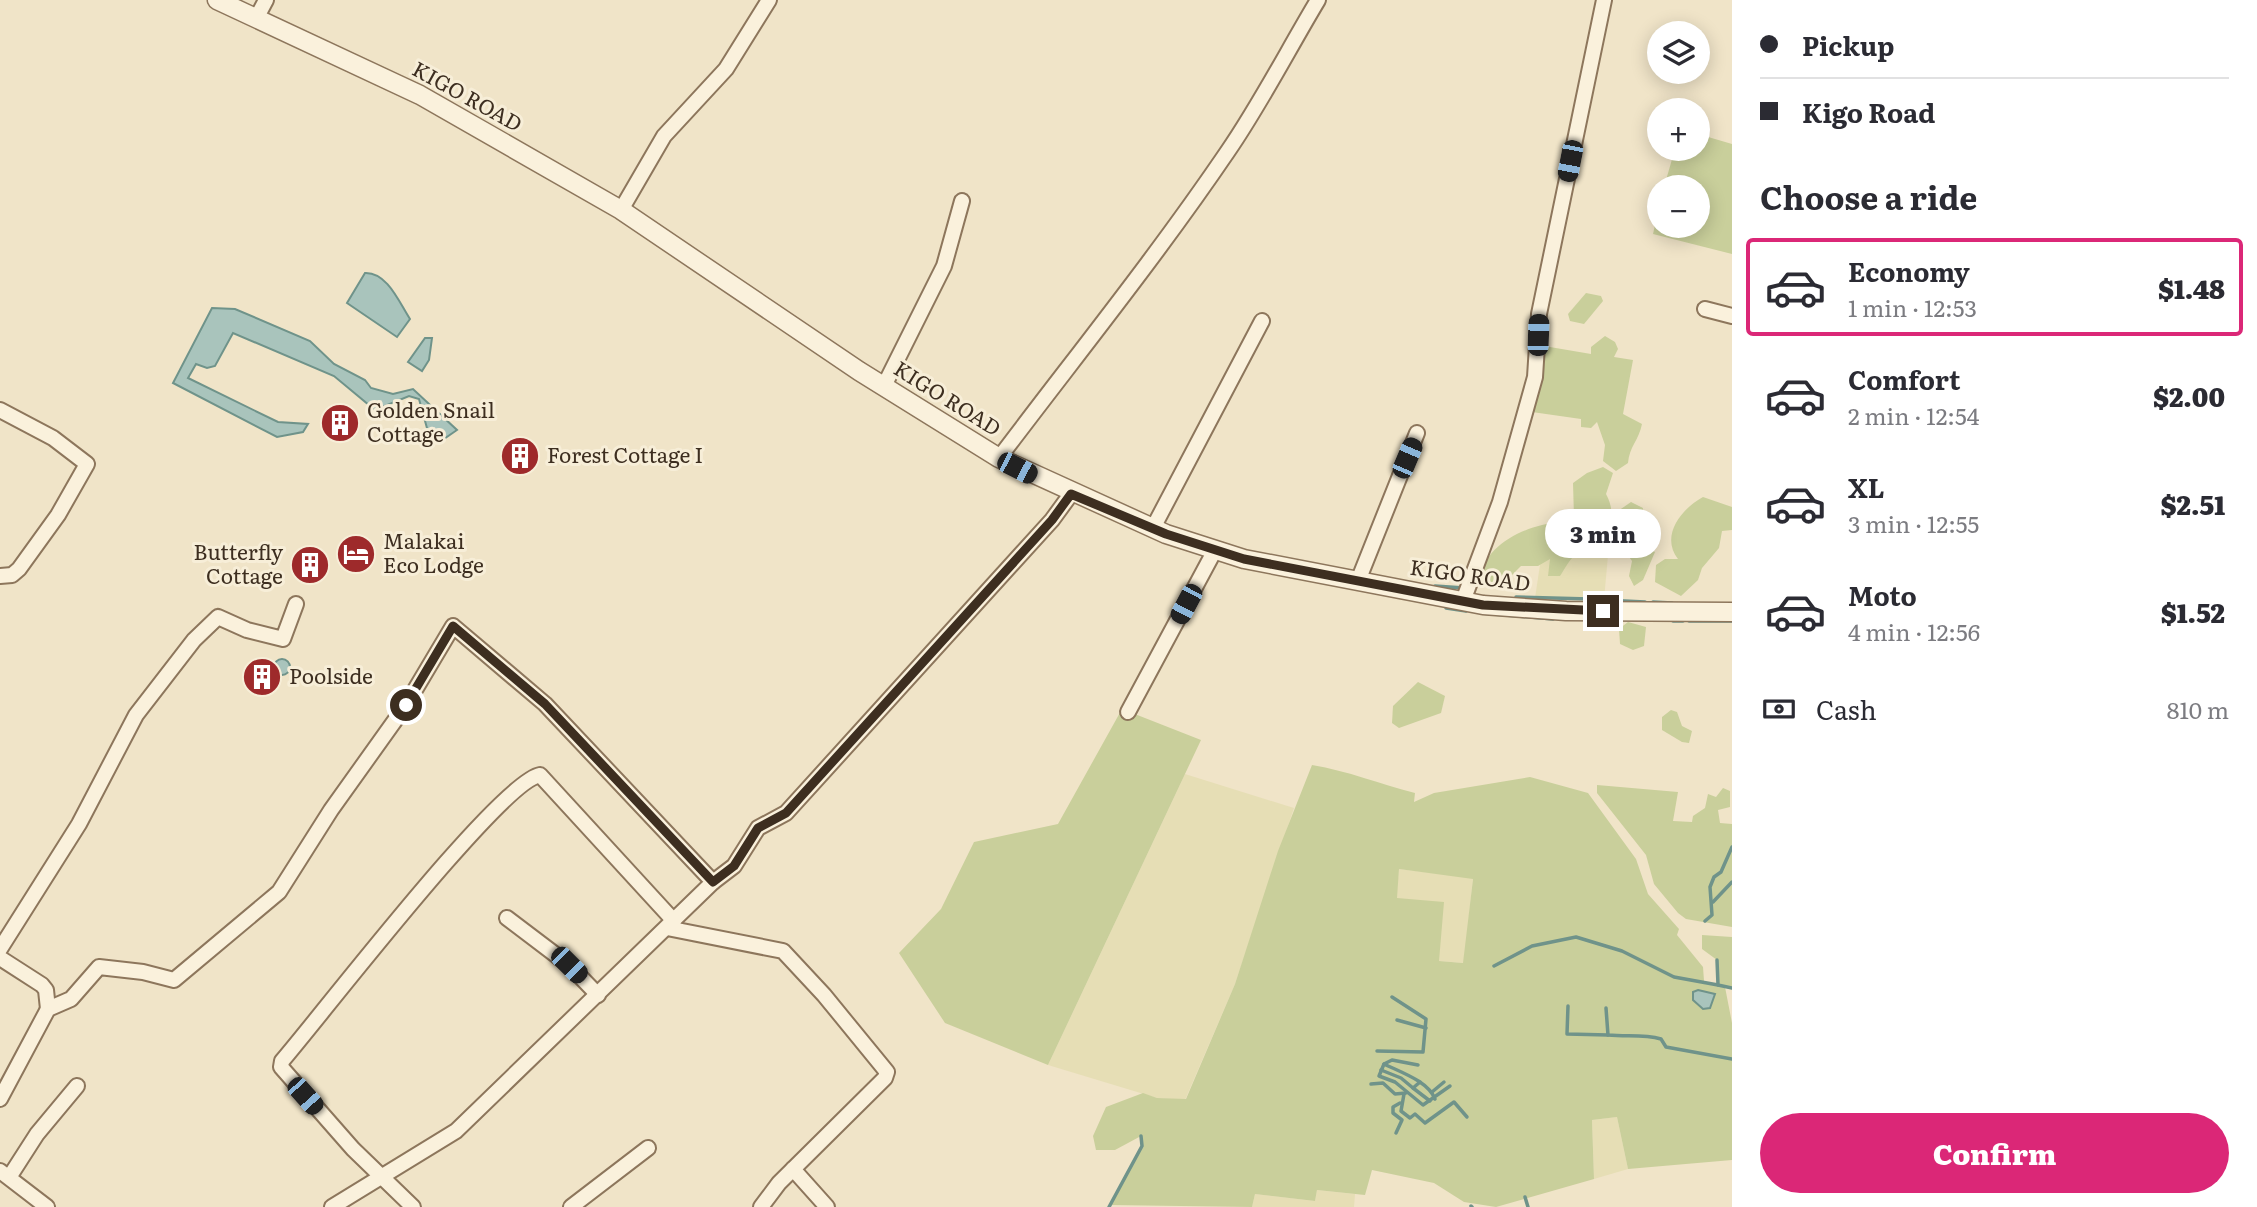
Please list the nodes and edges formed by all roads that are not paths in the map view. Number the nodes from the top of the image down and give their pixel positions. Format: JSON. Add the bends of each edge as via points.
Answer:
{"nodes":[{"id":1,"x":217,"y":0,"type":"edge"},
{"id":2,"x":266,"y":0,"type":"edge"},
{"id":3,"x":769,"y":0,"type":"edge"},
{"id":4,"x":1318,"y":0,"type":"edge"},
{"id":5,"x":1604,"y":0,"type":"edge"},
{"id":6,"x":257,"y":17,"type":"junction"},
{"id":7,"x":962,"y":201,"type":"dead end"},
{"id":8,"x":621,"y":210,"type":"junction"},
{"id":9,"x":1705,"y":309,"type":"dead end"},
{"id":10,"x":1732,"y":317,"type":"edge"},
{"id":11,"x":1262,"y":321,"type":"dead end"},
{"id":12,"x":884,"y":386,"type":"junction"},
{"id":13,"x":0,"y":410,"type":"edge"},
{"id":14,"x":1417,"y":433,"type":"dead end"},
{"id":15,"x":999,"y":458,"type":"junction"},
{"id":16,"x":1071,"y":494,"type":"junction"},
{"id":17,"x":1153,"y":528,"type":"junction"},
{"id":18,"x":1215,"y":550,"type":"junction"},
{"id":19,"x":0,"y":576,"type":"edge"},
{"id":20,"x":1358,"y":581,"type":"junction"},
{"id":21,"x":1464,"y":601,"type":"junction"},
{"id":22,"x":296,"y":604,"type":"dead end"},
{"id":23,"x":1732,"y":612,"type":"edge"},
{"id":24,"x":1128,"y":712,"type":"dead end"},
{"id":25,"x":713,"y":882,"type":"junction"},
{"id":26,"x":507,"y":918,"type":"dead end"},
{"id":27,"x":671,"y":924,"type":"junction"},
{"id":28,"x":0,"y":949,"type":"edge"},
{"id":29,"x":0,"y":958,"type":"edge"},
{"id":30,"x":598,"y":995,"type":"junction"},
{"id":31,"x":48,"y":1009,"type":"junction"},
{"id":32,"x":77,"y":1086,"type":"dead end"},
{"id":33,"x":0,"y":1099,"type":"edge"},
{"id":34,"x":648,"y":1148,"type":"dead end"},
{"id":35,"x":793,"y":1169,"type":"junction"},
{"id":36,"x":5,"y":1174,"type":"edge"},
{"id":37,"x":381,"y":1175,"type":"junction"},
{"id":38,"x":47,"y":1207,"type":"edge"},
{"id":39,"x":332,"y":1207,"type":"edge"},
{"id":40,"x":413,"y":1207,"type":"edge"},
{"id":41,"x":572,"y":1207,"type":"edge"},
{"id":42,"x":761,"y":1207,"type":"edge"},
{"id":43,"x":827,"y":1207,"type":"edge"}],
"edges":[{"from":1,"to":6,"type":"street","name":"KIGO ROAD"},
{"from":2,"to":6,"type":"street"},
{"from":3,"to":8,"type":"street","via":[[726,69],[664,136]]},
{"from":4,"to":15,"type":"street","via":[[1229,149],[1111,316],[1074,357]]},
{"from":5,"to":21,"type":"street","via":[[1539,314],[1535,377],[1500,502]]},
{"from":6,"to":8,"type":"street","name":"KIGO ROAD","via":[[420,95]]},
{"from":7,"to":12,"type":"street","via":[[944,266]]},
{"from":8,"to":12,"type":"street","name":"KIGO ROAD"},
{"from":9,"to":10,"type":"street"},
{"from":11,"to":17,"type":"street"},
{"from":12,"to":15,"type":"street","name":"KIGO ROAD"},
{"from":13,"to":19,"type":"street","via":[[53,438],[87,464],[19,569]]},
{"from":14,"to":20,"type":"street"},
{"from":15,"to":16,"type":"street","name":"KIGO ROAD"},
{"from":16,"to":17,"type":"street","name":"KIGO ROAD"},
{"from":16,"to":25,"type":"street","via":[[786,813],[758,828],[734,866]]},
{"from":17,"to":18,"type":"street","name":"KIGO ROAD"},
{"from":18,"to":20,"type":"street","name":"KIGO ROAD"},
{"from":18,"to":24,"type":"street"},
{"from":20,"to":21,"type":"street","name":"KIGO ROAD"},
{"from":21,"to":23,"type":"street","name":"KIGO ROAD","via":[[1566,611]]},
{"from":22,"to":28,"type":"street","via":[[283,639],[218,617],[194,640],[136,715],[79,824]]},
{"from":25,"to":27,"type":"street"},
{"from":25,"to":31,"type":"street","via":[[545,704],[453,626],[302,860],[263,908],[174,980],[99,967],[71,999]]},
{"from":26,"to":30,"type":"street","via":[[569,965]]},
{"from":27,"to":30,"type":"street"},
{"from":27,"to":35,"type":"street","via":[[783,951],[886,1070],[885,1078]]},
{"from":27,"to":37,"type":"street","via":[[542,776],[529,779],[445,864],[282,1061],[282,1071]]},
{"from":29,"to":31,"type":"street","via":[[42,985]]},
{"from":30,"to":37,"type":"street","via":[[456,1130]]},
{"from":31,"to":33,"type":"street"},
{"from":32,"to":36,"type":"street"},
{"from":34,"to":41,"type":"street"},
{"from":35,"to":42,"type":"street"},
{"from":35,"to":43,"type":"street"},
{"from":36,"to":38,"type":"street"},
{"from":37,"to":39,"type":"street"},
{"from":37,"to":40,"type":"street"}]}
